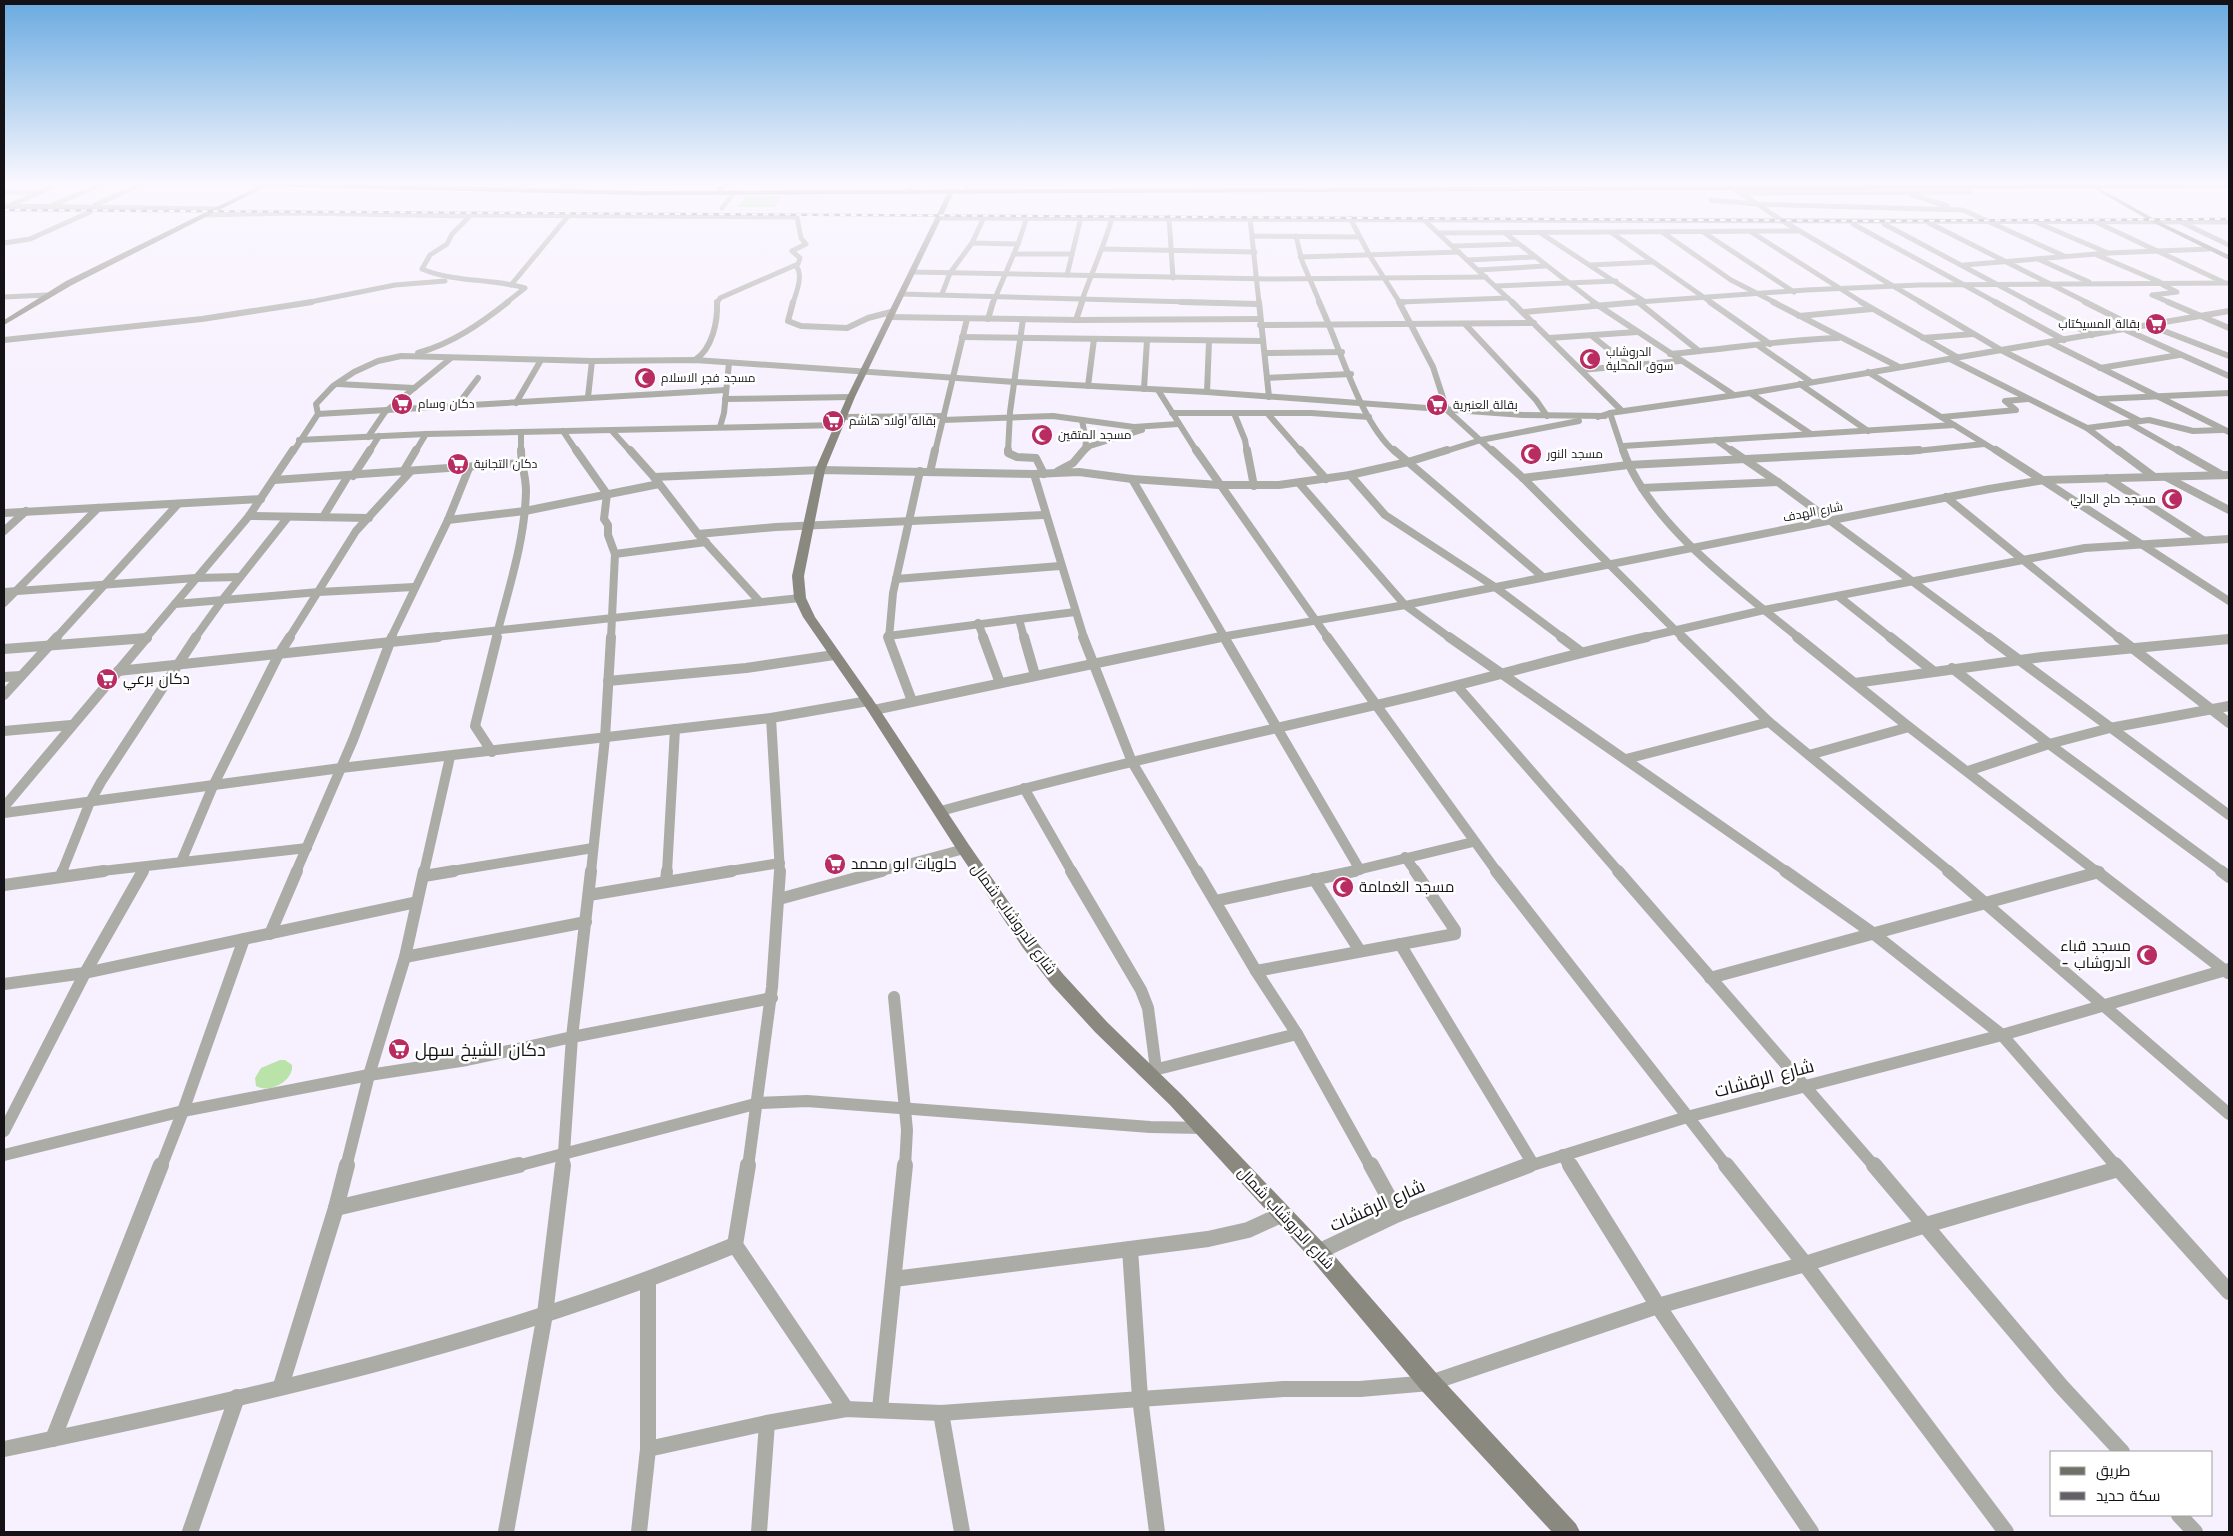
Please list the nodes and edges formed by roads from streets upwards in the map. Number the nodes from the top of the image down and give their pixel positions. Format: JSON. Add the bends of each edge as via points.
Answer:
{"nodes":[{"id":1,"x":126,"y":256,"type":"edge"},
{"id":2,"x":430,"y":256,"type":"edge"},
{"id":3,"x":534,"y":256,"type":"edge"},
{"id":4,"x":797,"y":256,"type":"edge"},
{"id":5,"x":920,"y":256,"type":"edge"},
{"id":6,"x":962,"y":256,"type":"edge"},
{"id":7,"x":1013,"y":256,"type":"edge"},
{"id":8,"x":1072,"y":256,"type":"edge"},
{"id":9,"x":1100,"y":256,"type":"edge"},
{"id":10,"x":1173,"y":256,"type":"edge"},
{"id":11,"x":1255,"y":256,"type":"edge"},
{"id":12,"x":1370,"y":256,"type":"junction"},
{"id":13,"x":1377,"y":256,"type":"edge"},
{"id":14,"x":1463,"y":256,"type":"edge"},
{"id":15,"x":1576,"y":256,"type":"edge"},
{"id":16,"x":1643,"y":256,"type":"edge"},
{"id":17,"x":1695,"y":256,"type":"edge"},
{"id":18,"x":1738,"y":256,"type":"edge"},
{"id":19,"x":1789,"y":256,"type":"edge"},
{"id":20,"x":1842,"y":256,"type":"edge"},
{"id":21,"x":1911,"y":256,"type":"edge"},
{"id":22,"x":1946,"y":256,"type":"edge"},
{"id":23,"x":1995,"y":256,"type":"edge"},
{"id":24,"x":2064,"y":256,"type":"joint"},
{"id":25,"x":2069,"y":256,"type":"edge"},
{"id":26,"x":2098,"y":256,"type":"edge"},
{"id":27,"x":2166,"y":256,"type":"edge"},
{"id":28,"x":1300,"y":257,"type":"joint"},
{"id":29,"x":1534,"y":257,"type":"joint"},
{"id":30,"x":2037,"y":259,"type":"junction"},
{"id":31,"x":1468,"y":260,"type":"junction"},
{"id":32,"x":1652,"y":262,"type":"junction"},
{"id":33,"x":2007,"y":262,"type":"junction"},
{"id":34,"x":1591,"y":265,"type":"junction"},
{"id":35,"x":1964,"y":265,"type":"junction"},
{"id":36,"x":796,"y":266,"type":"junction"},
{"id":37,"x":1545,"y":266,"type":"junction"},
{"id":38,"x":1478,"y":270,"type":"junction"},
{"id":39,"x":912,"y":272,"type":"junction"},
{"id":40,"x":950,"y":273,"type":"junction"},
{"id":41,"x":1003,"y":274,"type":"junction"},
{"id":42,"x":1067,"y":275,"type":"junction"},
{"id":43,"x":1090,"y":276,"type":"junction"},
{"id":44,"x":1486,"y":276,"type":"junction"},
{"id":45,"x":1173,"y":278,"type":"junction"},
{"id":46,"x":459,"y":280,"type":"junction"},
{"id":47,"x":1258,"y":280,"type":"junction"},
{"id":48,"x":1308,"y":280,"type":"junction"},
{"id":49,"x":1386,"y":280,"type":"junction"},
{"id":50,"x":1616,"y":281,"type":"junction"},
{"id":51,"x":1567,"y":283,"type":"junction"},
{"id":52,"x":2092,"y":283,"type":"junction"},
{"id":53,"x":511,"y":284,"type":"junction"},
{"id":54,"x":1962,"y":284,"type":"junction"},
{"id":55,"x":1998,"y":284,"type":"junction"},
{"id":56,"x":2050,"y":284,"type":"junction"},
{"id":57,"x":2162,"y":284,"type":"junction"},
{"id":58,"x":2228,"y":284,"type":"edge"},
{"id":59,"x":1496,"y":286,"type":"junction"},
{"id":60,"x":1893,"y":286,"type":"junction"},
{"id":61,"x":1842,"y":290,"type":"junction"},
{"id":62,"x":1794,"y":292,"type":"junction"},
{"id":63,"x":901,"y":294,"type":"junction"},
{"id":64,"x":942,"y":294,"type":"junction"},
{"id":65,"x":1757,"y":294,"type":"junction"},
{"id":66,"x":47,"y":295,"type":"junction"},
{"id":67,"x":995,"y":295,"type":"junction"},
{"id":68,"x":4,"y":297,"type":"edge"},
{"id":69,"x":1705,"y":297,"type":"junction"},
{"id":70,"x":1082,"y":298,"type":"junction"},
{"id":71,"x":1508,"y":298,"type":"junction"},
{"id":72,"x":1640,"y":301,"type":"junction"},
{"id":73,"x":1400,"y":302,"type":"junction"},
{"id":74,"x":1258,"y":304,"type":"junction"},
{"id":75,"x":1598,"y":305,"type":"junction"},
{"id":76,"x":1872,"y":309,"type":"junction"},
{"id":77,"x":1523,"y":312,"type":"junction"},
{"id":78,"x":2227,"y":313,"type":"edge"},
{"id":79,"x":890,"y":314,"type":"junction"},
{"id":80,"x":1798,"y":316,"type":"junction"},
{"id":81,"x":2200,"y":316,"type":"junction"},
{"id":82,"x":967,"y":319,"type":"junction"},
{"id":83,"x":988,"y":319,"type":"junction"},
{"id":84,"x":1023,"y":320,"type":"junction"},
{"id":85,"x":1076,"y":320,"type":"junction"},
{"id":86,"x":1260,"y":322,"type":"junction"},
{"id":87,"x":4,"y":323,"type":"edge"},
{"id":88,"x":1534,"y":323,"type":"junction"},
{"id":89,"x":1465,"y":324,"type":"junction"},
{"id":90,"x":1412,"y":325,"type":"junction"},
{"id":91,"x":1331,"y":326,"type":"junction"},
{"id":92,"x":2150,"y":326,"type":"junction"},
{"id":93,"x":2137,"y":328,"type":"junction"},
{"id":94,"x":2229,"y":328,"type":"edge"},
{"id":95,"x":2126,"y":330,"type":"junction"},
{"id":96,"x":1638,"y":332,"type":"junction"},
{"id":97,"x":1973,"y":334,"type":"junction"},
{"id":98,"x":2092,"y":335,"type":"junction"},
{"id":99,"x":1592,"y":336,"type":"junction"},
{"id":100,"x":962,"y":337,"type":"junction"},
{"id":101,"x":1021,"y":338,"type":"junction"},
{"id":102,"x":1549,"y":338,"type":"junction"},
{"id":103,"x":1840,"y":338,"type":"junction"},
{"id":104,"x":1922,"y":338,"type":"junction"},
{"id":105,"x":1094,"y":339,"type":"junction"},
{"id":106,"x":4,"y":340,"type":"edge"},
{"id":107,"x":1147,"y":340,"type":"junction"},
{"id":108,"x":2064,"y":340,"type":"junction"},
{"id":109,"x":1210,"y":341,"type":"junction"},
{"id":110,"x":1263,"y":341,"type":"junction"},
{"id":111,"x":2050,"y":342,"type":"junction"},
{"id":112,"x":1770,"y":344,"type":"junction"},
{"id":113,"x":1759,"y":346,"type":"junction"},
{"id":114,"x":2001,"y":350,"type":"junction"},
{"id":115,"x":1699,"y":351,"type":"junction"},
{"id":116,"x":1342,"y":352,"type":"junction"},
{"id":117,"x":1265,"y":353,"type":"junction"},
{"id":118,"x":1670,"y":354,"type":"junction"},
{"id":119,"x":2179,"y":355,"type":"junction"},
{"id":120,"x":401,"y":356,"type":"junction"},
{"id":121,"x":2229,"y":356,"type":"edge"},
{"id":122,"x":452,"y":358,"type":"junction"},
{"id":123,"x":1954,"y":358,"type":"junction"},
{"id":124,"x":540,"y":360,"type":"junction"},
{"id":125,"x":695,"y":360,"type":"junction"},
{"id":126,"x":1680,"y":360,"type":"junction"},
{"id":127,"x":592,"y":361,"type":"junction"},
{"id":128,"x":729,"y":363,"type":"junction"},
{"id":129,"x":1628,"y":365,"type":"junction"},
{"id":130,"x":1899,"y":367,"type":"junction"},
{"id":131,"x":2100,"y":368,"type":"junction"},
{"id":132,"x":1581,"y":370,"type":"junction"},
{"id":133,"x":864,"y":371,"type":"junction"},
{"id":134,"x":1868,"y":372,"type":"junction"},
{"id":135,"x":1350,"y":374,"type":"junction"},
{"id":136,"x":2229,"y":376,"type":"edge"},
{"id":137,"x":478,"y":378,"type":"dead end"},
{"id":138,"x":954,"y":378,"type":"junction"},
{"id":139,"x":1267,"y":378,"type":"junction"},
{"id":140,"x":1015,"y":382,"type":"junction"},
{"id":141,"x":1811,"y":382,"type":"junction"},
{"id":142,"x":338,"y":384,"type":"junction"},
{"id":143,"x":1800,"y":384,"type":"junction"},
{"id":144,"x":1088,"y":386,"type":"junction"},
{"id":145,"x":414,"y":388,"type":"junction"},
{"id":146,"x":1144,"y":389,"type":"junction"},
{"id":147,"x":726,"y":390,"type":"junction"},
{"id":148,"x":1158,"y":390,"type":"junction"},
{"id":149,"x":1207,"y":392,"type":"junction"},
{"id":150,"x":1750,"y":393,"type":"junction"},
{"id":151,"x":2229,"y":393,"type":"edge"},
{"id":152,"x":1734,"y":395,"type":"junction"},
{"id":153,"x":588,"y":397,"type":"junction"},
{"id":154,"x":851,"y":397,"type":"junction"},
{"id":155,"x":1269,"y":397,"type":"junction"},
{"id":156,"x":2160,"y":397,"type":"junction"},
{"id":157,"x":725,"y":398,"type":"junction"},
{"id":158,"x":2029,"y":398,"type":"junction"},
{"id":159,"x":2098,"y":400,"type":"junction"},
{"id":160,"x":516,"y":403,"type":"junction"},
{"id":161,"x":1363,"y":404,"type":"junction"},
{"id":162,"x":456,"y":407,"type":"junction"},
{"id":163,"x":1448,"y":410,"type":"junction"},
{"id":164,"x":1622,"y":411,"type":"junction"},
{"id":165,"x":386,"y":412,"type":"junction"},
{"id":166,"x":1172,"y":413,"type":"junction"},
{"id":167,"x":1234,"y":413,"type":"junction"},
{"id":168,"x":318,"y":414,"type":"junction"},
{"id":169,"x":1268,"y":414,"type":"junction"},
{"id":170,"x":1608,"y":415,"type":"junction"},
{"id":171,"x":1009,"y":416,"type":"junction"},
{"id":172,"x":1547,"y":416,"type":"junction"},
{"id":173,"x":1942,"y":417,"type":"junction"},
{"id":174,"x":944,"y":418,"type":"junction"},
{"id":175,"x":1369,"y":418,"type":"junction"},
{"id":176,"x":1082,"y":420,"type":"junction"},
{"id":177,"x":841,"y":421,"type":"junction"},
{"id":178,"x":2140,"y":421,"type":"junction"},
{"id":179,"x":2129,"y":423,"type":"junction"},
{"id":180,"x":1178,"y":424,"type":"junction"},
{"id":181,"x":1954,"y":425,"type":"junction"},
{"id":182,"x":1158,"y":426,"type":"junction"},
{"id":183,"x":720,"y":427,"type":"junction"},
{"id":184,"x":2087,"y":428,"type":"junction"},
{"id":185,"x":1868,"y":430,"type":"junction"},
{"id":186,"x":2227,"y":430,"type":"edge"},
{"id":187,"x":563,"y":431,"type":"junction"},
{"id":188,"x":612,"y":431,"type":"junction"},
{"id":189,"x":521,"y":432,"type":"junction"},
{"id":190,"x":426,"y":434,"type":"junction"},
{"id":191,"x":1811,"y":434,"type":"junction"},
{"id":192,"x":379,"y":436,"type":"junction"},
{"id":193,"x":368,"y":437,"type":"junction"},
{"id":194,"x":299,"y":440,"type":"junction"},
{"id":195,"x":1481,"y":440,"type":"junction"},
{"id":196,"x":1716,"y":440,"type":"junction"},
{"id":197,"x":1984,"y":444,"type":"junction"},
{"id":198,"x":1623,"y":446,"type":"junction"},
{"id":199,"x":1084,"y":449,"type":"junction"},
{"id":200,"x":1744,"y":459,"type":"junction"},
{"id":201,"x":1408,"y":462,"type":"junction"},
{"id":202,"x":521,"y":463,"type":"junction"},
{"id":203,"x":1628,"y":465,"type":"junction"},
{"id":204,"x":469,"y":468,"type":"junction"},
{"id":205,"x":820,"y":470,"type":"junction"},
{"id":206,"x":920,"y":471,"type":"junction"},
{"id":207,"x":406,"y":472,"type":"junction"},
{"id":208,"x":930,"y":472,"type":"junction"},
{"id":209,"x":1044,"y":474,"type":"junction"},
{"id":210,"x":2226,"y":475,"type":"edge"},
{"id":211,"x":350,"y":476,"type":"junction"},
{"id":212,"x":1350,"y":476,"type":"junction"},
{"id":213,"x":2153,"y":476,"type":"junction"},
{"id":214,"x":2165,"y":476,"type":"junction"},
{"id":215,"x":1522,"y":478,"type":"junction"},
{"id":216,"x":2107,"y":478,"type":"junction"},
{"id":217,"x":1132,"y":479,"type":"junction"},
{"id":218,"x":1326,"y":479,"type":"junction"},
{"id":219,"x":274,"y":480,"type":"junction"},
{"id":220,"x":656,"y":480,"type":"junction"},
{"id":221,"x":2044,"y":480,"type":"junction"},
{"id":222,"x":2229,"y":480,"type":"edge"},
{"id":223,"x":1779,"y":482,"type":"junction"},
{"id":224,"x":1299,"y":483,"type":"junction"},
{"id":225,"x":1219,"y":485,"type":"junction"},
{"id":226,"x":1254,"y":486,"type":"junction"},
{"id":227,"x":1642,"y":488,"type":"junction"},
{"id":228,"x":607,"y":494,"type":"junction"},
{"id":229,"x":1946,"y":497,"type":"junction"},
{"id":230,"x":261,"y":500,"type":"junction"},
{"id":231,"x":178,"y":504,"type":"junction"},
{"id":232,"x":98,"y":508,"type":"junction"},
{"id":233,"x":2229,"y":510,"type":"edge"},
{"id":234,"x":26,"y":511,"type":"junction"},
{"id":235,"x":525,"y":512,"type":"junction"},
{"id":236,"x":4,"y":513,"type":"edge"},
{"id":237,"x":249,"y":516,"type":"junction"},
{"id":238,"x":1044,"y":516,"type":"junction"},
{"id":239,"x":288,"y":517,"type":"junction"},
{"id":240,"x":323,"y":517,"type":"junction"},
{"id":241,"x":369,"y":518,"type":"junction"},
{"id":242,"x":448,"y":520,"type":"junction"},
{"id":243,"x":1830,"y":520,"type":"junction"},
{"id":244,"x":910,"y":522,"type":"junction"},
{"id":245,"x":807,"y":526,"type":"junction"},
{"id":246,"x":4,"y":531,"type":"edge"},
{"id":247,"x":698,"y":534,"type":"junction"},
{"id":248,"x":2229,"y":539,"type":"edge"},
{"id":249,"x":2203,"y":540,"type":"junction"},
{"id":250,"x":706,"y":542,"type":"junction"},
{"id":251,"x":2142,"y":544,"type":"junction"},
{"id":252,"x":1690,"y":547,"type":"junction"},
{"id":253,"x":615,"y":554,"type":"junction"},
{"id":254,"x":2021,"y":560,"type":"junction"},
{"id":255,"x":1610,"y":563,"type":"junction"},
{"id":256,"x":1060,"y":566,"type":"junction"},
{"id":257,"x":240,"y":577,"type":"junction"},
{"id":258,"x":1543,"y":577,"type":"junction"},
{"id":259,"x":196,"y":578,"type":"junction"},
{"id":260,"x":896,"y":580,"type":"junction"},
{"id":261,"x":1914,"y":582,"type":"junction"},
{"id":262,"x":103,"y":584,"type":"junction"},
{"id":263,"x":414,"y":587,"type":"junction"},
{"id":264,"x":1495,"y":587,"type":"junction"},
{"id":265,"x":15,"y":591,"type":"junction"},
{"id":266,"x":2229,"y":591,"type":"edge"},
{"id":267,"x":4,"y":592,"type":"edge"},
{"id":268,"x":319,"y":592,"type":"junction"},
{"id":269,"x":2216,"y":592,"type":"junction"},
{"id":270,"x":1838,"y":596,"type":"junction"},
{"id":271,"x":800,"y":598,"type":"junction"},
{"id":272,"x":223,"y":599,"type":"junction"},
{"id":273,"x":2229,"y":601,"type":"edge"},
{"id":274,"x":760,"y":602,"type":"junction"},
{"id":275,"x":4,"y":603,"type":"edge"},
{"id":276,"x":175,"y":604,"type":"junction"},
{"id":277,"x":1405,"y":605,"type":"junction"},
{"id":278,"x":1764,"y":610,"type":"junction"},
{"id":279,"x":1075,"y":612,"type":"junction"},
{"id":280,"x":612,"y":618,"type":"junction"},
{"id":281,"x":1019,"y":619,"type":"junction"},
{"id":282,"x":1316,"y":620,"type":"junction"},
{"id":283,"x":978,"y":623,"type":"junction"},
{"id":284,"x":498,"y":630,"type":"junction"},
{"id":285,"x":1676,"y":632,"type":"junction"},
{"id":286,"x":888,"y":636,"type":"junction"},
{"id":287,"x":1225,"y":636,"type":"junction"},
{"id":288,"x":147,"y":638,"type":"junction"},
{"id":289,"x":2229,"y":639,"type":"edge"},
{"id":290,"x":390,"y":641,"type":"junction"},
{"id":291,"x":47,"y":646,"type":"junction"},
{"id":292,"x":2129,"y":646,"type":"junction"},
{"id":293,"x":4,"y":650,"type":"edge"},
{"id":294,"x":1581,"y":652,"type":"junction"},
{"id":295,"x":279,"y":654,"type":"junction"},
{"id":296,"x":834,"y":655,"type":"junction"},
{"id":297,"x":2018,"y":659,"type":"junction"},
{"id":298,"x":1092,"y":662,"type":"junction"},
{"id":299,"x":175,"y":666,"type":"junction"},
{"id":300,"x":1952,"y":668,"type":"junction"},
{"id":301,"x":118,"y":671,"type":"junction"},
{"id":302,"x":1933,"y":671,"type":"junction"},
{"id":303,"x":1035,"y":674,"type":"junction"},
{"id":304,"x":1501,"y":675,"type":"junction"},
{"id":305,"x":20,"y":676,"type":"junction"},
{"id":306,"x":4,"y":677,"type":"edge"},
{"id":307,"x":608,"y":681,"type":"junction"},
{"id":308,"x":1000,"y":683,"type":"junction"},
{"id":309,"x":1855,"y":683,"type":"junction"},
{"id":310,"x":1457,"y":686,"type":"junction"},
{"id":311,"x":4,"y":695,"type":"edge"},
{"id":312,"x":912,"y":701,"type":"junction"},
{"id":313,"x":871,"y":705,"type":"junction"},
{"id":314,"x":1374,"y":705,"type":"junction"},
{"id":315,"x":2229,"y":706,"type":"edge"},
{"id":316,"x":2210,"y":709,"type":"junction"},
{"id":317,"x":771,"y":718,"type":"junction"},
{"id":318,"x":1769,"y":722,"type":"junction"},
{"id":319,"x":2229,"y":723,"type":"edge"},
{"id":320,"x":71,"y":725,"type":"junction"},
{"id":321,"x":1910,"y":727,"type":"junction"},
{"id":322,"x":1276,"y":728,"type":"junction"},
{"id":323,"x":2110,"y":728,"type":"junction"},
{"id":324,"x":675,"y":729,"type":"junction"},
{"id":325,"x":4,"y":731,"type":"edge"},
{"id":326,"x":604,"y":738,"type":"junction"},
{"id":327,"x":2049,"y":744,"type":"junction"},
{"id":328,"x":492,"y":752,"type":"junction"},
{"id":329,"x":1809,"y":755,"type":"junction"},
{"id":330,"x":450,"y":757,"type":"junction"},
{"id":331,"x":1626,"y":759,"type":"junction"},
{"id":332,"x":1132,"y":762,"type":"junction"},
{"id":333,"x":341,"y":768,"type":"junction"},
{"id":334,"x":1968,"y":772,"type":"junction"},
{"id":335,"x":213,"y":786,"type":"junction"},
{"id":336,"x":1024,"y":788,"type":"junction"},
{"id":337,"x":90,"y":802,"type":"junction"},
{"id":338,"x":4,"y":807,"type":"edge"},
{"id":339,"x":941,"y":812,"type":"junction"},
{"id":340,"x":4,"y":813,"type":"edge"},
{"id":341,"x":2229,"y":816,"type":"edge"},
{"id":342,"x":1473,"y":842,"type":"junction"},
{"id":343,"x":307,"y":848,"type":"junction"},
{"id":344,"x":593,"y":848,"type":"junction"},
{"id":345,"x":964,"y":849,"type":"junction"},
{"id":346,"x":1405,"y":857,"type":"junction"},
{"id":347,"x":181,"y":862,"type":"junction"},
{"id":348,"x":780,"y":863,"type":"junction"},
{"id":349,"x":144,"y":867,"type":"junction"},
{"id":350,"x":1360,"y":870,"type":"junction"},
{"id":351,"x":2099,"y":872,"type":"junction"},
{"id":352,"x":61,"y":876,"type":"junction"},
{"id":353,"x":424,"y":876,"type":"junction"},
{"id":354,"x":2229,"y":876,"type":"edge"},
{"id":355,"x":1314,"y":879,"type":"junction"},
{"id":356,"x":666,"y":881,"type":"junction"},
{"id":357,"x":4,"y":885,"type":"edge"},
{"id":358,"x":589,"y":895,"type":"junction"},
{"id":359,"x":779,"y":899,"type":"junction"},
{"id":360,"x":1215,"y":901,"type":"junction"},
{"id":361,"x":1984,"y":901,"type":"junction"},
{"id":362,"x":417,"y":902,"type":"junction"},
{"id":363,"x":586,"y":922,"type":"junction"},
{"id":364,"x":270,"y":934,"type":"junction"},
{"id":365,"x":1874,"y":934,"type":"junction"},
{"id":366,"x":244,"y":939,"type":"junction"},
{"id":367,"x":1400,"y":944,"type":"junction"},
{"id":368,"x":1360,"y":951,"type":"junction"},
{"id":369,"x":405,"y":957,"type":"junction"},
{"id":370,"x":1256,"y":970,"type":"junction"},
{"id":371,"x":2228,"y":971,"type":"edge"},
{"id":372,"x":85,"y":973,"type":"junction"},
{"id":373,"x":1710,"y":978,"type":"junction"},
{"id":374,"x":4,"y":984,"type":"edge"},
{"id":375,"x":894,"y":997,"type":"dead end"},
{"id":376,"x":772,"y":998,"type":"junction"},
{"id":377,"x":2105,"y":1006,"type":"junction"},
{"id":378,"x":1296,"y":1034,"type":"junction"},
{"id":379,"x":2002,"y":1035,"type":"junction"},
{"id":380,"x":572,"y":1037,"type":"junction"},
{"id":381,"x":1153,"y":1070,"type":"junction"},
{"id":382,"x":369,"y":1075,"type":"junction"},
{"id":383,"x":1806,"y":1087,"type":"junction"},
{"id":384,"x":759,"y":1103,"type":"junction"},
{"id":385,"x":905,"y":1110,"type":"junction"},
{"id":386,"x":183,"y":1111,"type":"junction"},
{"id":387,"x":2229,"y":1114,"type":"edge"},
{"id":388,"x":1687,"y":1117,"type":"junction"},
{"id":389,"x":1203,"y":1128,"type":"junction"},
{"id":390,"x":4,"y":1131,"type":"edge"},
{"id":391,"x":4,"y":1155,"type":"edge"},
{"id":392,"x":564,"y":1155,"type":"junction"},
{"id":393,"x":1563,"y":1155,"type":"junction"},
{"id":394,"x":1533,"y":1164,"type":"junction"},
{"id":395,"x":2118,"y":1169,"type":"junction"},
{"id":396,"x":336,"y":1208,"type":"junction"},
{"id":397,"x":1283,"y":1214,"type":"junction"},
{"id":398,"x":1398,"y":1214,"type":"junction"},
{"id":399,"x":1926,"y":1225,"type":"junction"},
{"id":400,"x":735,"y":1245,"type":"junction"},
{"id":401,"x":1130,"y":1249,"type":"junction"},
{"id":402,"x":1318,"y":1252,"type":"junction"},
{"id":403,"x":1805,"y":1264,"type":"junction"},
{"id":404,"x":894,"y":1279,"type":"junction"},
{"id":405,"x":648,"y":1280,"type":"junction"},
{"id":406,"x":2229,"y":1292,"type":"edge"},
{"id":407,"x":1658,"y":1306,"type":"junction"},
{"id":408,"x":545,"y":1314,"type":"junction"},
{"id":409,"x":1430,"y":1383,"type":"junction"},
{"id":410,"x":281,"y":1386,"type":"junction"},
{"id":411,"x":237,"y":1397,"type":"junction"},
{"id":412,"x":1140,"y":1398,"type":"junction"},
{"id":413,"x":846,"y":1409,"type":"junction"},
{"id":414,"x":880,"y":1409,"type":"junction"},
{"id":415,"x":941,"y":1413,"type":"junction"},
{"id":416,"x":767,"y":1422,"type":"junction"},
{"id":417,"x":53,"y":1439,"type":"junction"},
{"id":418,"x":4,"y":1449,"type":"edge"},
{"id":419,"x":648,"y":1449,"type":"junction"},
{"id":420,"x":2121,"y":1451,"type":"edge"},
{"id":421,"x":2180,"y":1516,"type":"edge"},
{"id":422,"x":190,"y":1532,"type":"edge"},
{"id":423,"x":506,"y":1532,"type":"edge"},
{"id":424,"x":639,"y":1532,"type":"edge"},
{"id":425,"x":759,"y":1532,"type":"edge"},
{"id":426,"x":962,"y":1532,"type":"edge"},
{"id":427,"x":1158,"y":1532,"type":"edge"},
{"id":428,"x":1568,"y":1532,"type":"edge"},
{"id":429,"x":1811,"y":1532,"type":"edge"},
{"id":430,"x":2006,"y":1532,"type":"edge"},
{"id":431,"x":2195,"y":1532,"type":"edge"}],
"edges":[{"from":1,"to":66,"type":"street"},
{"from":2,"to":46,"type":"street","via":[[422,268]]},
{"from":3,"to":53,"type":"street"},
{"from":4,"to":36,"type":"street","via":[[800,261]]},
{"from":5,"to":39,"type":"street","name":"شارع الدروشاب شمال"},
{"from":6,"to":40,"type":"street"},
{"from":7,"to":41,"type":"street"},
{"from":8,"to":42,"type":"street"},
{"from":9,"to":43,"type":"street"},
{"from":10,"to":45,"type":"street"},
{"from":11,"to":47,"type":"street"},
{"from":12,"to":13,"type":"street"},
{"from":12,"to":28,"type":"street"},
{"from":12,"to":49,"type":"street"},
{"from":14,"to":31,"type":"street"},
{"from":15,"to":34,"type":"street"},
{"from":16,"to":32,"type":"street"},
{"from":17,"to":65,"type":"street"},
{"from":18,"to":62,"type":"street"},
{"from":19,"to":61,"type":"street"},
{"from":20,"to":60,"type":"street"},
{"from":21,"to":54,"type":"street"},
{"from":22,"to":35,"type":"street"},
{"from":23,"to":33,"type":"street"},
{"from":24,"to":25,"type":"street"},
{"from":24,"to":30,"type":"street"},
{"from":26,"to":57,"type":"street"},
{"from":27,"to":58,"type":"street"},
{"from":28,"to":48,"type":"street"},
{"from":29,"to":31,"type":"street"},
{"from":29,"to":37,"type":"street"},
{"from":30,"to":33,"type":"street"},
{"from":30,"to":52,"type":"street"},
{"from":31,"to":38,"type":"street"},
{"from":32,"to":34,"type":"street"},
{"from":32,"to":69,"type":"street"},
{"from":33,"to":35,"type":"street"},
{"from":33,"to":56,"type":"street"},
{"from":34,"to":50,"type":"street"},
{"from":35,"to":55,"type":"street"},
{"from":36,"to":79,"type":"street","via":[[800,276],[788,321],[801,326],[847,328],[868,318]]},
{"from":36,"to":125,"type":"street","via":[[720,298],[711,345]]},
{"from":37,"to":38,"type":"street"},
{"from":37,"to":51,"type":"street"},
{"from":38,"to":44,"type":"street"},
{"from":39,"to":40,"type":"street"},
{"from":39,"to":63,"type":"street","name":"شارع الدروشاب شمال"},
{"from":40,"to":41,"type":"street"},
{"from":40,"to":64,"type":"street"},
{"from":41,"to":42,"type":"street"},
{"from":41,"to":67,"type":"street"},
{"from":42,"to":43,"type":"street"},
{"from":43,"to":45,"type":"street"},
{"from":43,"to":70,"type":"street"},
{"from":44,"to":49,"type":"street"},
{"from":44,"to":59,"type":"street"},
{"from":45,"to":47,"type":"street"},
{"from":46,"to":53,"type":"street"},
{"from":46,"to":106,"type":"street","via":[[395,284],[291,306],[202,319]]},
{"from":47,"to":48,"type":"street"},
{"from":47,"to":74,"type":"street"},
{"from":48,"to":49,"type":"street"},
{"from":48,"to":91,"type":"street"},
{"from":49,"to":73,"type":"street"},
{"from":50,"to":51,"type":"street"},
{"from":50,"to":72,"type":"street"},
{"from":51,"to":59,"type":"street"},
{"from":51,"to":75,"type":"street"},
{"from":52,"to":56,"type":"street"},
{"from":52,"to":57,"type":"street"},
{"from":53,"to":120,"type":"street","via":[[525,288],[464,335],[433,349]]},
{"from":54,"to":55,"type":"street"},
{"from":54,"to":60,"type":"street"},
{"from":54,"to":108,"type":"street"},
{"from":55,"to":56,"type":"street"},
{"from":55,"to":98,"type":"street"},
{"from":56,"to":93,"type":"street"},
{"from":57,"to":58,"type":"street"},
{"from":57,"to":81,"type":"street","via":[[2177,292],[2153,296]]},
{"from":59,"to":71,"type":"street"},
{"from":60,"to":61,"type":"street"},
{"from":60,"to":97,"type":"street"},
{"from":61,"to":62,"type":"street"},
{"from":61,"to":76,"type":"street"},
{"from":62,"to":65,"type":"street"},
{"from":63,"to":64,"type":"street"},
{"from":63,"to":79,"type":"street","name":"شارع الدروشاب شمال"},
{"from":64,"to":67,"type":"street"},
{"from":65,"to":69,"type":"street"},
{"from":65,"to":80,"type":"street"},
{"from":66,"to":68,"type":"street"},
{"from":66,"to":87,"type":"street"},
{"from":67,"to":70,"type":"street"},
{"from":67,"to":83,"type":"street"},
{"from":69,"to":72,"type":"street"},
{"from":69,"to":112,"type":"street"},
{"from":70,"to":74,"type":"street"},
{"from":70,"to":85,"type":"street"},
{"from":71,"to":73,"type":"street"},
{"from":71,"to":77,"type":"street"},
{"from":72,"to":75,"type":"street"},
{"from":72,"to":115,"type":"street"},
{"from":73,"to":90,"type":"street"},
{"from":74,"to":86,"type":"street"},
{"from":75,"to":77,"type":"street"},
{"from":75,"to":96,"type":"street"},
{"from":76,"to":80,"type":"street"},
{"from":76,"to":104,"type":"street"},
{"from":77,"to":88,"type":"street"},
{"from":78,"to":81,"type":"street"},
{"from":79,"to":82,"type":"street"},
{"from":79,"to":133,"type":"street","name":"شارع الدروشاب شمال"},
{"from":80,"to":103,"type":"street"},
{"from":81,"to":92,"type":"street"},
{"from":81,"to":94,"type":"street"},
{"from":82,"to":83,"type":"street"},
{"from":82,"to":100,"type":"street"},
{"from":83,"to":84,"type":"street"},
{"from":84,"to":85,"type":"street"},
{"from":84,"to":101,"type":"street"},
{"from":85,"to":86,"type":"street"},
{"from":86,"to":91,"type":"street"},
{"from":86,"to":110,"type":"street"},
{"from":88,"to":89,"type":"street"},
{"from":88,"to":102,"type":"street"},
{"from":89,"to":90,"type":"street"},
{"from":89,"to":172,"type":"street"},
{"from":90,"to":91,"type":"street"},
{"from":90,"to":163,"type":"street","via":[[1433,367]]},
{"from":91,"to":116,"type":"street"},
{"from":92,"to":93,"type":"street"},
{"from":92,"to":121,"type":"street"},
{"from":93,"to":95,"type":"street"},
{"from":95,"to":98,"type":"street"},
{"from":95,"to":119,"type":"street"},
{"from":96,"to":99,"type":"street"},
{"from":96,"to":118,"type":"street"},
{"from":97,"to":104,"type":"street"},
{"from":97,"to":114,"type":"street"},
{"from":98,"to":108,"type":"street"},
{"from":99,"to":102,"type":"street"},
{"from":99,"to":129,"type":"street"},
{"from":100,"to":101,"type":"street"},
{"from":100,"to":138,"type":"street"},
{"from":101,"to":105,"type":"street"},
{"from":101,"to":140,"type":"street"},
{"from":102,"to":132,"type":"street"},
{"from":103,"to":112,"type":"street"},
{"from":103,"to":130,"type":"street"},
{"from":104,"to":123,"type":"street"},
{"from":105,"to":107,"type":"street"},
{"from":105,"to":144,"type":"street"},
{"from":107,"to":109,"type":"street"},
{"from":107,"to":146,"type":"street"},
{"from":108,"to":111,"type":"street"},
{"from":109,"to":110,"type":"street"},
{"from":109,"to":149,"type":"street"},
{"from":110,"to":117,"type":"street"},
{"from":111,"to":114,"type":"street"},
{"from":111,"to":131,"type":"street"},
{"from":112,"to":113,"type":"street"},
{"from":113,"to":115,"type":"street"},
{"from":113,"to":141,"type":"street"},
{"from":114,"to":123,"type":"street"},
{"from":114,"to":159,"type":"street"},
{"from":115,"to":118,"type":"street"},
{"from":116,"to":117,"type":"street"},
{"from":116,"to":135,"type":"street"},
{"from":117,"to":139,"type":"street"},
{"from":118,"to":126,"type":"street"},
{"from":119,"to":131,"type":"street"},
{"from":119,"to":136,"type":"street"},
{"from":120,"to":122,"type":"street"},
{"from":120,"to":142,"type":"street","via":[[372,362]]},
{"from":122,"to":124,"type":"street"},
{"from":122,"to":145,"type":"street"},
{"from":123,"to":130,"type":"street"},
{"from":123,"to":158,"type":"street"},
{"from":124,"to":127,"type":"street"},
{"from":124,"to":160,"type":"street"},
{"from":125,"to":127,"type":"street"},
{"from":125,"to":128,"type":"street"},
{"from":126,"to":129,"type":"street"},
{"from":126,"to":152,"type":"street"},
{"from":127,"to":153,"type":"street"},
{"from":128,"to":133,"type":"street"},
{"from":128,"to":147,"type":"street"},
{"from":129,"to":132,"type":"street"},
{"from":130,"to":134,"type":"street"},
{"from":131,"to":156,"type":"street"},
{"from":132,"to":164,"type":"street"},
{"from":133,"to":138,"type":"street"},
{"from":133,"to":154,"type":"street","name":"شارع الدروشاب شمال"},
{"from":134,"to":141,"type":"street"},
{"from":134,"to":173,"type":"street"},
{"from":135,"to":139,"type":"street"},
{"from":135,"to":161,"type":"street"},
{"from":137,"to":162,"type":"street"},
{"from":138,"to":140,"type":"street"},
{"from":138,"to":174,"type":"street"},
{"from":139,"to":155,"type":"street"},
{"from":140,"to":144,"type":"street"},
{"from":140,"to":171,"type":"street"},
{"from":141,"to":143,"type":"street"},
{"from":142,"to":145,"type":"street"},
{"from":142,"to":168,"type":"street","via":[[316,404]]},
{"from":143,"to":150,"type":"street"},
{"from":143,"to":185,"type":"street"},
{"from":144,"to":146,"type":"street"},
{"from":145,"to":165,"type":"street"},
{"from":146,"to":148,"type":"street"},
{"from":147,"to":153,"type":"street"},
{"from":147,"to":157,"type":"street"},
{"from":148,"to":149,"type":"street"},
{"from":148,"to":166,"type":"street"},
{"from":149,"to":155,"type":"street"},
{"from":150,"to":152,"type":"street"},
{"from":150,"to":191,"type":"street"},
{"from":151,"to":156,"type":"street"},
{"from":152,"to":164,"type":"street"},
{"from":153,"to":160,"type":"street"},
{"from":154,"to":157,"type":"street"},
{"from":154,"to":177,"type":"street","name":"شارع الدروشاب شمال"},
{"from":155,"to":161,"type":"street"},
{"from":156,"to":159,"type":"street"},
{"from":156,"to":186,"type":"street"},
{"from":157,"to":183,"type":"street"},
{"from":158,"to":173,"type":"street","via":[[2005,401],[2016,410]]},
{"from":158,"to":184,"type":"street"},
{"from":159,"to":178,"type":"street"},
{"from":160,"to":162,"type":"street"},
{"from":161,"to":163,"type":"street"},
{"from":161,"to":175,"type":"street"},
{"from":162,"to":165,"type":"street"},
{"from":163,"to":172,"type":"street"},
{"from":163,"to":195,"type":"street"},
{"from":164,"to":170,"type":"street"},
{"from":165,"to":168,"type":"street"},
{"from":165,"to":193,"type":"street"},
{"from":166,"to":167,"type":"street"},
{"from":166,"to":180,"type":"street"},
{"from":167,"to":169,"type":"street"},
{"from":167,"to":226,"type":"street","via":[[1245,440]]},
{"from":168,"to":194,"type":"street"},
{"from":169,"to":175,"type":"street","via":[[1317,413]]},
{"from":169,"to":218,"type":"street"},
{"from":170,"to":172,"type":"street"},
{"from":170,"to":195,"type":"street"},
{"from":170,"to":198,"type":"street"},
{"from":171,"to":174,"type":"street"},
{"from":171,"to":176,"type":"street"},
{"from":171,"to":209,"type":"street","via":[[1008,454],[1036,458]]},
{"from":173,"to":181,"type":"street"},
{"from":174,"to":177,"type":"street"},
{"from":174,"to":208,"type":"street"},
{"from":175,"to":201,"type":"street","via":[[1383,439]]},
{"from":176,"to":182,"type":"street","via":[[1112,425]]},
{"from":176,"to":199,"type":"street","via":[[1086,440]]},
{"from":177,"to":183,"type":"street"},
{"from":177,"to":205,"type":"street","name":"شارع الدروشاب شمال"},
{"from":178,"to":179,"type":"street"},
{"from":178,"to":186,"type":"street","via":[[2156,421],[2193,431]]},
{"from":179,"to":184,"type":"street"},
{"from":179,"to":210,"type":"street"},
{"from":180,"to":182,"type":"street"},
{"from":180,"to":225,"type":"street"},
{"from":181,"to":185,"type":"street"},
{"from":181,"to":197,"type":"street"},
{"from":182,"to":199,"type":"street","via":[[1110,438]]},
{"from":183,"to":188,"type":"street"},
{"from":184,"to":213,"type":"street"},
{"from":185,"to":191,"type":"street"},
{"from":187,"to":188,"type":"street"},
{"from":187,"to":189,"type":"street"},
{"from":187,"to":228,"type":"street"},
{"from":188,"to":220,"type":"street"},
{"from":189,"to":190,"type":"street"},
{"from":189,"to":202,"type":"street"},
{"from":190,"to":192,"type":"street"},
{"from":190,"to":207,"type":"street"},
{"from":191,"to":196,"type":"street"},
{"from":192,"to":193,"type":"street"},
{"from":192,"to":211,"type":"street"},
{"from":193,"to":194,"type":"street"},
{"from":194,"to":219,"type":"street"},
{"from":195,"to":201,"type":"street"},
{"from":195,"to":215,"type":"street"},
{"from":196,"to":198,"type":"street"},
{"from":196,"to":200,"type":"street"},
{"from":197,"to":200,"type":"street","via":[[1891,453]]},
{"from":197,"to":221,"type":"street"},
{"from":198,"to":203,"type":"street"},
{"from":199,"to":209,"type":"street","via":[[1073,463]]},
{"from":200,"to":203,"type":"street"},
{"from":200,"to":223,"type":"street"},
{"from":201,"to":212,"type":"street"},
{"from":201,"to":258,"type":"street"},
{"from":202,"to":204,"type":"street"},
{"from":202,"to":235,"type":"street","via":[[525,469]]},
{"from":203,"to":215,"type":"street"},
{"from":203,"to":227,"type":"street"},
{"from":204,"to":207,"type":"street"},
{"from":204,"to":242,"type":"street"},
{"from":205,"to":206,"type":"street"},
{"from":205,"to":220,"type":"street","via":[[736,472]]},
{"from":205,"to":245,"type":"street","name":"شارع الدروشاب شمال"},
{"from":206,"to":208,"type":"street"},
{"from":206,"to":244,"type":"street"},
{"from":207,"to":211,"type":"street"},
{"from":207,"to":241,"type":"street"},
{"from":208,"to":209,"type":"street"},
{"from":209,"to":217,"type":"street","via":[[1085,472]]},
{"from":209,"to":238,"type":"street"},
{"from":210,"to":214,"type":"street","name":"شارع الهدف"},
{"from":210,"to":222,"type":"street"},
{"from":211,"to":219,"type":"street"},
{"from":211,"to":240,"type":"street"},
{"from":212,"to":218,"type":"street"},
{"from":212,"to":264,"type":"street","via":[[1385,515]]},
{"from":213,"to":214,"type":"street","name":"شارع الهدف"},
{"from":213,"to":216,"type":"street","name":"شارع الهدف"},
{"from":214,"to":233,"type":"street"},
{"from":215,"to":255,"type":"street"},
{"from":216,"to":221,"type":"street","name":"شارع الهدف"},
{"from":216,"to":249,"type":"street"},
{"from":217,"to":225,"type":"street"},
{"from":217,"to":287,"type":"street"},
{"from":218,"to":224,"type":"street"},
{"from":219,"to":230,"type":"street"},
{"from":220,"to":228,"type":"street"},
{"from":220,"to":247,"type":"street"},
{"from":221,"to":229,"type":"street","name":"شارع الهدف"},
{"from":221,"to":251,"type":"street"},
{"from":223,"to":227,"type":"street"},
{"from":223,"to":243,"type":"street"},
{"from":224,"to":226,"type":"street"},
{"from":224,"to":277,"type":"street"},
{"from":225,"to":226,"type":"street"},
{"from":225,"to":282,"type":"street"},
{"from":227,"to":252,"type":"street"},
{"from":228,"to":235,"type":"street"},
{"from":228,"to":253,"type":"street","via":[[604,519]]},
{"from":229,"to":243,"type":"street","name":"شارع الهدف"},
{"from":229,"to":254,"type":"street"},
{"from":230,"to":231,"type":"street"},
{"from":230,"to":237,"type":"street"},
{"from":231,"to":232,"type":"street"},
{"from":231,"to":262,"type":"street"},
{"from":232,"to":234,"type":"street"},
{"from":232,"to":265,"type":"street"},
{"from":234,"to":236,"type":"street"},
{"from":234,"to":246,"type":"street"},
{"from":235,"to":242,"type":"street"},
{"from":235,"to":284,"type":"street"},
{"from":237,"to":239,"type":"street"},
{"from":237,"to":259,"type":"street"},
{"from":238,"to":244,"type":"street"},
{"from":238,"to":256,"type":"street"},
{"from":239,"to":240,"type":"street"},
{"from":239,"to":257,"type":"street"},
{"from":240,"to":241,"type":"street"},
{"from":241,"to":268,"type":"street","via":[[356,531]]},
{"from":242,"to":263,"type":"street"},
{"from":243,"to":252,"type":"street","name":"شارع الهدف"},
{"from":243,"to":261,"type":"street"},
{"from":244,"to":245,"type":"street"},
{"from":244,"to":260,"type":"street"},
{"from":245,"to":247,"type":"street"},
{"from":245,"to":271,"type":"street","name":"شارع الدروشاب شمال","via":[[798,576]]},
{"from":247,"to":250,"type":"street"},
{"from":248,"to":249,"type":"street"},
{"from":249,"to":251,"type":"street"},
{"from":250,"to":253,"type":"street"},
{"from":250,"to":274,"type":"street"},
{"from":251,"to":254,"type":"street","via":[[2085,548]]},
{"from":251,"to":269,"type":"street"},
{"from":252,"to":255,"type":"street","name":"شارع الهدف"},
{"from":252,"to":278,"type":"street"},
{"from":253,"to":280,"type":"street"},
{"from":254,"to":261,"type":"street"},
{"from":254,"to":292,"type":"street"},
{"from":255,"to":258,"type":"street","name":"شارع الهدف"},
{"from":255,"to":285,"type":"street"},
{"from":256,"to":260,"type":"street"},
{"from":256,"to":279,"type":"street"},
{"from":257,"to":259,"type":"street"},
{"from":257,"to":272,"type":"street"},
{"from":258,"to":264,"type":"street","name":"شارع الهدف"},
{"from":259,"to":262,"type":"street"},
{"from":259,"to":276,"type":"street"},
{"from":260,"to":286,"type":"street"},
{"from":261,"to":270,"type":"street"},
{"from":261,"to":297,"type":"street"},
{"from":262,"to":265,"type":"street"},
{"from":262,"to":291,"type":"street"},
{"from":263,"to":268,"type":"street"},
{"from":263,"to":290,"type":"street"},
{"from":264,"to":277,"type":"street","name":"شارع الهدف"},
{"from":264,"to":294,"type":"street"},
{"from":265,"to":267,"type":"street"},
{"from":265,"to":275,"type":"street"},
{"from":266,"to":269,"type":"street"},
{"from":268,"to":272,"type":"street"},
{"from":268,"to":295,"type":"street"},
{"from":269,"to":273,"type":"street"},
{"from":270,"to":278,"type":"street"},
{"from":270,"to":302,"type":"street"},
{"from":271,"to":274,"type":"street"},
{"from":271,"to":296,"type":"street","name":"شارع الدروشاب شمال","via":[[808,618]]},
{"from":272,"to":276,"type":"street"},
{"from":272,"to":299,"type":"street"},
{"from":274,"to":280,"type":"street"},
{"from":276,"to":288,"type":"street"},
{"from":277,"to":282,"type":"street","name":"شارع الهدف"},
{"from":277,"to":304,"type":"street"},
{"from":278,"to":285,"type":"street"},
{"from":278,"to":309,"type":"street"},
{"from":279,"to":281,"type":"street"},
{"from":279,"to":298,"type":"street"},
{"from":280,"to":284,"type":"street"},
{"from":280,"to":307,"type":"street"},
{"from":281,"to":283,"type":"street"},
{"from":281,"to":303,"type":"street"},
{"from":282,"to":287,"type":"street","name":"شارع الهدف"},
{"from":282,"to":314,"type":"street"},
{"from":283,"to":286,"type":"street"},
{"from":283,"to":308,"type":"street"},
{"from":284,"to":290,"type":"street"},
{"from":284,"to":328,"type":"street","via":[[475,726]]},
{"from":285,"to":294,"type":"street"},
{"from":285,"to":318,"type":"street"},
{"from":286,"to":312,"type":"street"},
{"from":287,"to":298,"type":"street","name":"شارع الهدف"},
{"from":287,"to":322,"type":"street"},
{"from":288,"to":291,"type":"street"},
{"from":288,"to":301,"type":"street"},
{"from":289,"to":292,"type":"street"},
{"from":290,"to":295,"type":"street"},
{"from":290,"to":333,"type":"street"},
{"from":291,"to":293,"type":"street"},
{"from":291,"to":305,"type":"street"},
{"from":292,"to":297,"type":"street"},
{"from":292,"to":316,"type":"street"},
{"from":294,"to":304,"type":"street"},
{"from":295,"to":299,"type":"street"},
{"from":295,"to":335,"type":"street"},
{"from":296,"to":307,"type":"street","via":[[746,668]]},
{"from":296,"to":313,"type":"street","name":"شارع الدروشاب شمال"},
{"from":297,"to":300,"type":"street"},
{"from":297,"to":323,"type":"street"},
{"from":298,"to":303,"type":"street","name":"شارع الهدف"},
{"from":298,"to":332,"type":"street"},
{"from":299,"to":301,"type":"street"},
{"from":299,"to":337,"type":"street"},
{"from":300,"to":302,"type":"street"},
{"from":300,"to":327,"type":"street"},
{"from":301,"to":320,"type":"street"},
{"from":302,"to":309,"type":"street"},
{"from":303,"to":308,"type":"street","name":"شارع الهدف"},
{"from":304,"to":310,"type":"street"},
{"from":304,"to":331,"type":"street"},
{"from":305,"to":306,"type":"street"},
{"from":305,"to":311,"type":"street"},
{"from":307,"to":326,"type":"street"},
{"from":308,"to":312,"type":"street","name":"شارع الهدف"},
{"from":309,"to":321,"type":"street"},
{"from":310,"to":314,"type":"street"},
{"from":310,"to":373,"type":"street"},
{"from":312,"to":313,"type":"street","name":"شارع الهدف"},
{"from":313,"to":317,"type":"street","name":"شارع الهدف"},
{"from":313,"to":339,"type":"street","name":"شارع الدروشاب شمال"},
{"from":314,"to":322,"type":"street"},
{"from":314,"to":342,"type":"street"},
{"from":315,"to":316,"type":"street"},
{"from":316,"to":319,"type":"street"},
{"from":316,"to":323,"type":"street"},
{"from":317,"to":324,"type":"street","name":"شارع الهدف"},
{"from":317,"to":348,"type":"street"},
{"from":318,"to":329,"type":"street"},
{"from":318,"to":331,"type":"street"},
{"from":320,"to":325,"type":"street"},
{"from":320,"to":338,"type":"street"},
{"from":321,"to":329,"type":"street"},
{"from":321,"to":334,"type":"street"},
{"from":322,"to":332,"type":"street"},
{"from":322,"to":350,"type":"street"},
{"from":323,"to":327,"type":"street"},
{"from":323,"to":341,"type":"street"},
{"from":324,"to":326,"type":"street","name":"شارع الهدف"},
{"from":324,"to":356,"type":"street"},
{"from":326,"to":328,"type":"street","name":"شارع الهدف"},
{"from":326,"to":344,"type":"street"},
{"from":327,"to":334,"type":"street"},
{"from":327,"to":354,"type":"street"},
{"from":328,"to":330,"type":"street","name":"شارع الهدف"},
{"from":329,"to":361,"type":"street"},
{"from":330,"to":333,"type":"street","name":"شارع الهدف"},
{"from":330,"to":353,"type":"street"},
{"from":331,"to":365,"type":"street"},
{"from":332,"to":336,"type":"street"},
{"from":332,"to":360,"type":"street"},
{"from":333,"to":335,"type":"street","name":"شارع الهدف"},
{"from":333,"to":343,"type":"street"},
{"from":334,"to":351,"type":"street"},
{"from":335,"to":337,"type":"street","name":"شارع الهدف"},
{"from":335,"to":347,"type":"street"},
{"from":336,"to":339,"type":"street"},
{"from":336,"to":381,"type":"street","via":[[1141,990],[1148,1008]]},
{"from":337,"to":340,"type":"street","name":"شارع الهدف"},
{"from":337,"to":352,"type":"street"},
{"from":339,"to":345,"type":"street","name":"شارع الدروشاب شمال"},
{"from":342,"to":346,"type":"street"},
{"from":342,"to":388,"type":"street"},
{"from":343,"to":347,"type":"street"},
{"from":343,"to":364,"type":"street"},
{"from":344,"to":353,"type":"street"},
{"from":344,"to":358,"type":"street"},
{"from":345,"to":359,"type":"street"},
{"from":345,"to":381,"type":"street","name":"شارع الدروشاب شمال","via":[[1057,979],[1101,1027]]},
{"from":346,"to":350,"type":"street"},
{"from":346,"to":367,"type":"street","via":[[1455,934]]},
{"from":347,"to":349,"type":"street"},
{"from":348,"to":356,"type":"street"},
{"from":348,"to":359,"type":"street"},
{"from":349,"to":352,"type":"street"},
{"from":349,"to":372,"type":"street"},
{"from":350,"to":355,"type":"street"},
{"from":351,"to":361,"type":"street"},
{"from":351,"to":371,"type":"street"},
{"from":352,"to":357,"type":"street"},
{"from":353,"to":362,"type":"street"},
{"from":355,"to":360,"type":"street"},
{"from":355,"to":368,"type":"street"},
{"from":356,"to":358,"type":"street"},
{"from":358,"to":363,"type":"street"},
{"from":359,"to":376,"type":"street"},
{"from":360,"to":370,"type":"street"},
{"from":361,"to":365,"type":"street"},
{"from":361,"to":377,"type":"street"},
{"from":362,"to":364,"type":"street"},
{"from":362,"to":369,"type":"street"},
{"from":363,"to":369,"type":"street"},
{"from":363,"to":380,"type":"street"},
{"from":364,"to":366,"type":"street"},
{"from":365,"to":373,"type":"street"},
{"from":365,"to":379,"type":"street"},
{"from":366,"to":372,"type":"street"},
{"from":366,"to":386,"type":"street"},
{"from":367,"to":368,"type":"street"},
{"from":367,"to":394,"type":"street"},
{"from":368,"to":370,"type":"street"},
{"from":369,"to":382,"type":"street"},
{"from":370,"to":378,"type":"street"},
{"from":371,"to":377,"type":"street","name":"شارع الرقشات"},
{"from":372,"to":374,"type":"street"},
{"from":372,"to":390,"type":"street"},
{"from":373,"to":383,"type":"street"},
{"from":375,"to":385,"type":"street"},
{"from":376,"to":380,"type":"street"},
{"from":376,"to":384,"type":"street"},
{"from":377,"to":379,"type":"street","name":"شارع الرقشات"},
{"from":377,"to":387,"type":"street"},
{"from":378,"to":381,"type":"street"},
{"from":378,"to":398,"type":"street"},
{"from":379,"to":383,"type":"street","name":"شارع الرقشات"},
{"from":379,"to":395,"type":"street"},
{"from":380,"to":382,"type":"street","via":[[467,1060]]},
{"from":380,"to":392,"type":"street"},
{"from":381,"to":389,"type":"street","name":"شارع الدروشاب شمال"},
{"from":382,"to":386,"type":"street"},
{"from":382,"to":396,"type":"street"},
{"from":383,"to":388,"type":"street","name":"شارع الرقشات"},
{"from":383,"to":399,"type":"street"},
{"from":384,"to":385,"type":"street","via":[[807,1101]]},
{"from":384,"to":392,"type":"street"},
{"from":384,"to":400,"type":"street"},
{"from":385,"to":389,"type":"street"},
{"from":385,"to":404,"type":"street","via":[[907,1130]]},
{"from":386,"to":391,"type":"street"},
{"from":386,"to":417,"type":"street"},
{"from":388,"to":393,"type":"street","name":"شارع الرقشات"},
{"from":388,"to":403,"type":"street"},
{"from":389,"to":397,"type":"street","name":"شارع الدروشاب شمال"},
{"from":392,"to":396,"type":"street"},
{"from":392,"to":408,"type":"street"},
{"from":393,"to":394,"type":"street","name":"شارع الرقشات"},
{"from":393,"to":407,"type":"street"},
{"from":394,"to":398,"type":"street","name":"شارع الرقشات"},
{"from":395,"to":399,"type":"street"},
{"from":395,"to":406,"type":"street"},
{"from":396,"to":410,"type":"street"},
{"from":397,"to":401,"type":"street","via":[[1248,1230],[1208,1239]]},
{"from":397,"to":402,"type":"street","name":"شارع الدروشاب شمال"},
{"from":398,"to":402,"type":"street","name":"شارع الرقشات"},
{"from":399,"to":403,"type":"street"},
{"from":399,"to":420,"type":"street"},
{"from":400,"to":405,"type":"street"},
{"from":400,"to":413,"type":"street"},
{"from":401,"to":404,"type":"street"},
{"from":401,"to":412,"type":"street"},
{"from":402,"to":409,"type":"street","name":"شارع الدروشاب شمال"},
{"from":403,"to":407,"type":"street"},
{"from":403,"to":430,"type":"street"},
{"from":404,"to":414,"type":"street"},
{"from":405,"to":408,"type":"street"},
{"from":405,"to":419,"type":"street"},
{"from":407,"to":409,"type":"street"},
{"from":407,"to":429,"type":"street"},
{"from":408,"to":410,"type":"street","via":[[475,1336]]},
{"from":408,"to":423,"type":"street"},
{"from":409,"to":412,"type":"street"},
{"from":409,"to":428,"type":"street","name":"شارع الدروشاب شمال"},
{"from":410,"to":411,"type":"street"},
{"from":411,"to":417,"type":"street"},
{"from":411,"to":422,"type":"street"},
{"from":412,"to":415,"type":"street"},
{"from":412,"to":427,"type":"street"},
{"from":413,"to":414,"type":"street"},
{"from":413,"to":416,"type":"street"},
{"from":414,"to":415,"type":"street"},
{"from":415,"to":426,"type":"street"},
{"from":416,"to":419,"type":"street"},
{"from":416,"to":425,"type":"street"},
{"from":417,"to":418,"type":"street"},
{"from":419,"to":424,"type":"street"},
{"from":421,"to":431,"type":"street"}]}
